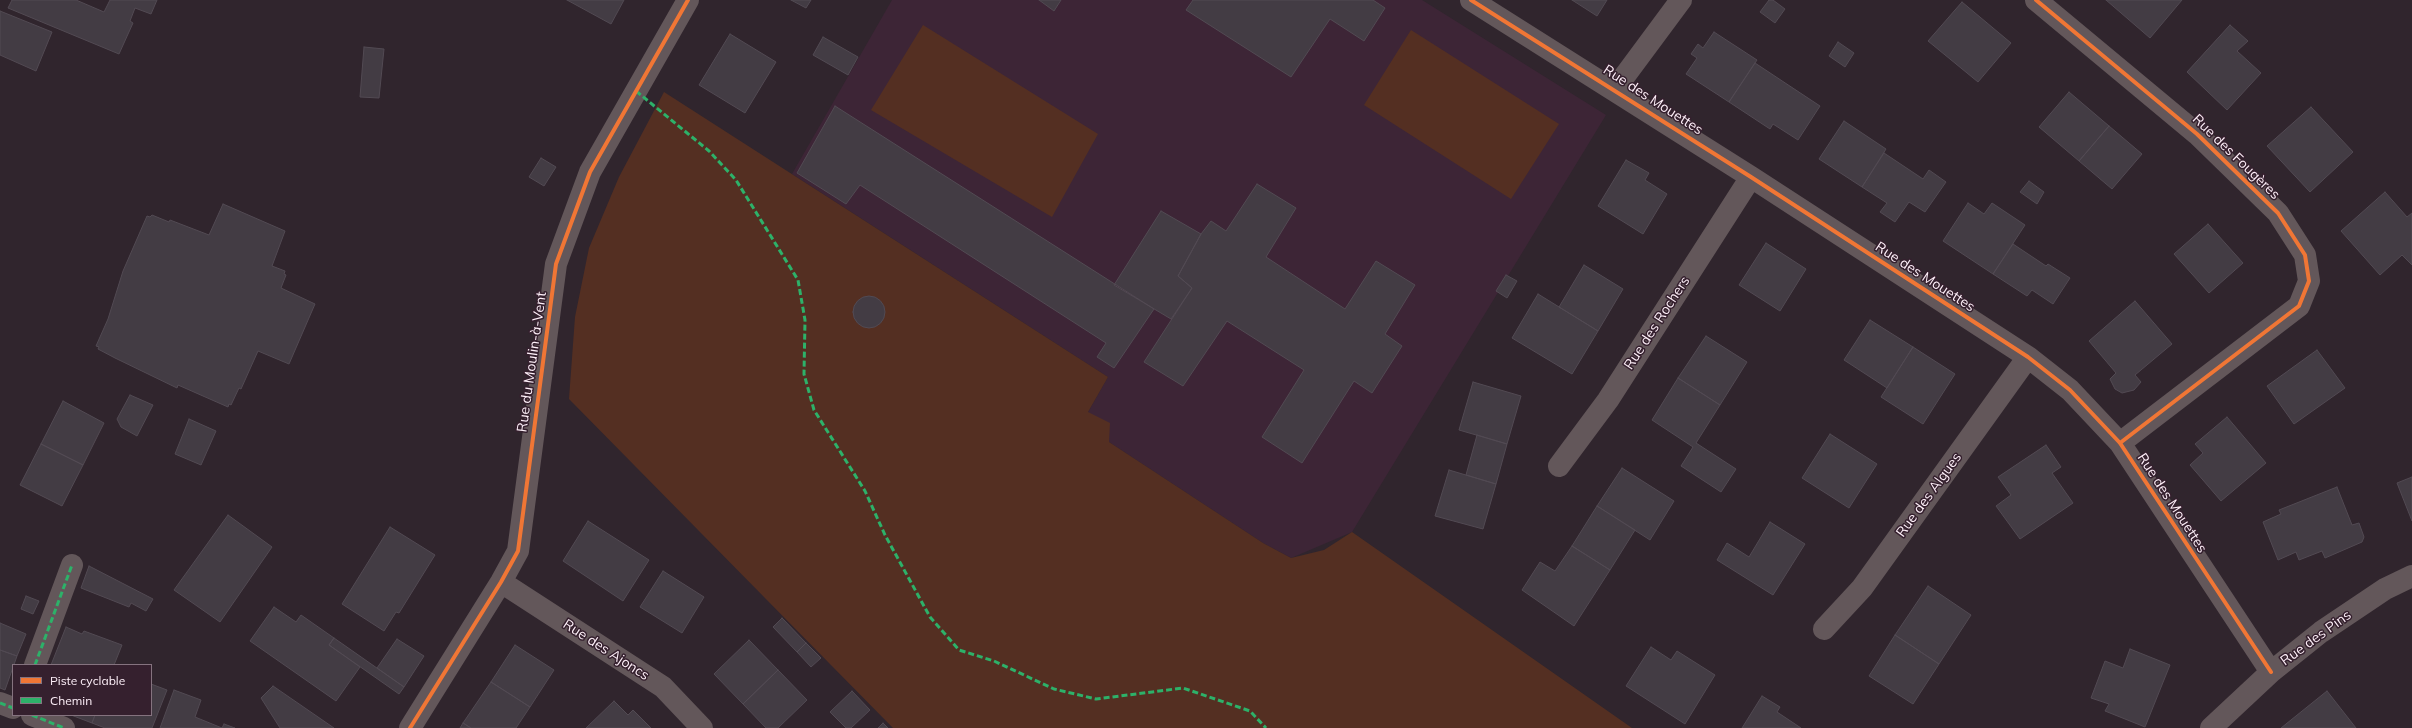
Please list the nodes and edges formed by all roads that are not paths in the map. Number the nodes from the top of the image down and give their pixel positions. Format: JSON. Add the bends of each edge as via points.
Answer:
{"nodes":[{"id":1,"x":688,"y":0,"type":"edge"},
{"id":2,"x":1472,"y":0,"type":"edge"},
{"id":3,"x":1681,"y":0,"type":"edge"},
{"id":4,"x":2036,"y":0,"type":"edge"},
{"id":5,"x":1615,"y":89,"type":"junction"},
{"id":6,"x":1751,"y":177,"type":"junction"},
{"id":7,"x":2028,"y":357,"type":"junction"},
{"id":8,"x":2120,"y":444,"type":"junction"},
{"id":9,"x":1559,"y":466,"type":"dead end"},
{"id":10,"x":72,"y":565,"type":"dead end"},
{"id":11,"x":2412,"y":576,"type":"edge"},
{"id":12,"x":501,"y":582,"type":"junction"},
{"id":13,"x":1824,"y":629,"type":"dead end"},
{"id":14,"x":35,"y":664,"type":"edge"},
{"id":15,"x":2270,"y":672,"type":"junction"},
{"id":16,"x":0,"y":703,"type":"edge"},
{"id":17,"x":12,"y":708,"type":"edge"},
{"id":18,"x":34,"y":716,"type":"edge"},
{"id":19,"x":64,"y":728,"type":"edge"},
{"id":20,"x":410,"y":728,"type":"edge"},
{"id":21,"x":702,"y":728,"type":"edge"},
{"id":22,"x":2211,"y":728,"type":"edge"}],
"edges":[{"from":1,"to":12,"type":"street","name":"Rue du Moulin-à-Vent","via":[[590,172],[556,264],[518,551]]},
{"from":2,"to":5,"type":"street","name":"Rue des Mouettes"},
{"from":3,"to":5,"type":"street"},
{"from":4,"to":8,"type":"street","name":"Rue des Fougères","via":[[2197,134],[2278,213],[2305,255],[2309,281],[2298,306]]},
{"from":5,"to":6,"type":"street","name":"Rue des Mouettes"},
{"from":6,"to":7,"type":"street","name":"Rue des Mouettes"},
{"from":6,"to":9,"type":"street","name":"Rue des Rochers","via":[[1608,400]]},
{"from":7,"to":8,"type":"street","name":"Rue des Mouettes","via":[[2070,390]]},
{"from":7,"to":13,"type":"street","name":"Rue des Algues","via":[[1862,588]]},
{"from":8,"to":15,"type":"street","name":"Rue des Mouettes"},
{"from":10,"to":14,"type":"street"},
{"from":11,"to":15,"type":"street","name":"Rue des Pins","via":[[2386,589],[2321,632]]},
{"from":12,"to":20,"type":"street","name":"Rue du Moulin-à-Vent"},
{"from":12,"to":21,"type":"street","name":"Rue des Ajoncs","via":[[663,687]]},
{"from":15,"to":22,"type":"street","name":"Rue des Pins"},
{"from":16,"to":17,"type":"street"},
{"from":18,"to":19,"type":"street"}]}
